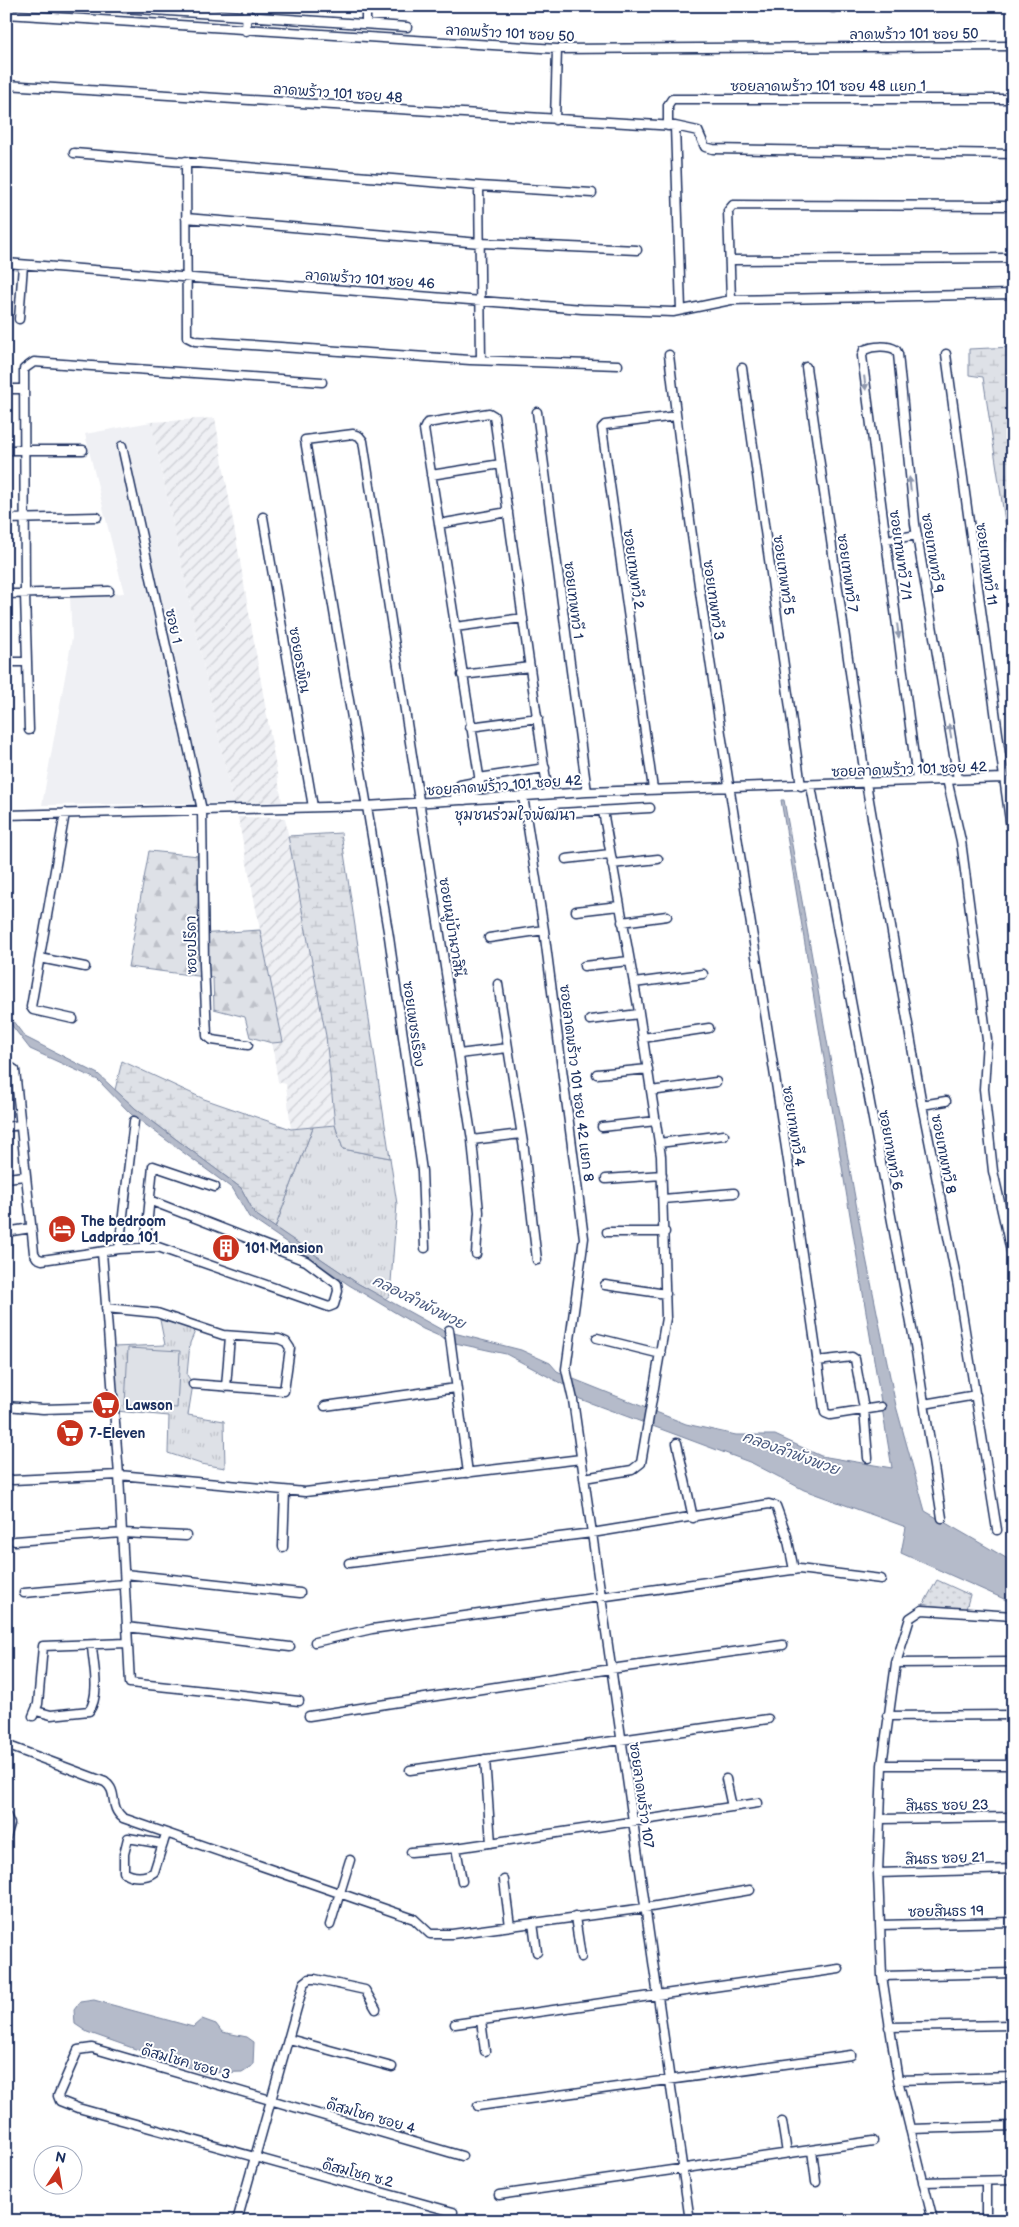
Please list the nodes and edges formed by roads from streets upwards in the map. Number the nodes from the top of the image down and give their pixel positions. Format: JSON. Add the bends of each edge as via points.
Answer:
{"nodes":[{"id":1,"x":247,"y":6,"type":"edge"},
{"id":2,"x":366,"y":6,"type":"edge"},
{"id":3,"x":897,"y":6,"type":"edge"},
{"id":4,"x":904,"y":6,"type":"edge"},
{"id":5,"x":123,"y":8,"type":"dead end"},
{"id":6,"x":6,"y":14,"type":"edge"},
{"id":7,"x":247,"y":15,"type":"junction"},
{"id":8,"x":366,"y":24,"type":"junction"},
{"id":9,"x":407,"y":27,"type":"dead end"},
{"id":10,"x":246,"y":31,"type":"junction"},
{"id":11,"x":1013,"y":46,"type":"edge"},
{"id":12,"x":557,"y":49,"type":"junction"},
{"id":13,"x":6,"y":84,"type":"edge"},
{"id":14,"x":1013,"y":99,"type":"edge"},
{"id":15,"x":555,"y":120,"type":"junction"},
{"id":16,"x":671,"y":126,"type":"junction"},
{"id":17,"x":74,"y":152,"type":"dead end"},
{"id":18,"x":1013,"y":154,"type":"edge"},
{"id":19,"x":186,"y":161,"type":"junction"},
{"id":20,"x":479,"y":186,"type":"junction"},
{"id":21,"x":592,"y":193,"type":"dead end"},
{"id":22,"x":1013,"y":206,"type":"edge"},
{"id":23,"x":186,"y":218,"type":"junction"},
{"id":24,"x":480,"y":243,"type":"junction"},
{"id":25,"x":637,"y":250,"type":"dead end"},
{"id":26,"x":1013,"y":258,"type":"edge"},
{"id":27,"x":730,"y":260,"type":"junction"},
{"id":28,"x":6,"y":263,"type":"edge"},
{"id":29,"x":23,"y":265,"type":"junction"},
{"id":30,"x":186,"y":277,"type":"junction"},
{"id":31,"x":1013,"y":294,"type":"edge"},
{"id":32,"x":480,"y":300,"type":"junction"},
{"id":33,"x":732,"y":300,"type":"junction"},
{"id":34,"x":681,"y":310,"type":"junction"},
{"id":35,"x":19,"y":319,"type":"dead end"},
{"id":36,"x":878,"y":347,"type":"joint"},
{"id":37,"x":946,"y":354,"type":"dead end"},
{"id":38,"x":669,"y":355,"type":"dead end"},
{"id":39,"x":481,"y":360,"type":"junction"},
{"id":40,"x":618,"y":365,"type":"dead end"},
{"id":41,"x":742,"y":368,"type":"dead end"},
{"id":42,"x":806,"y":368,"type":"dead end"},
{"id":43,"x":322,"y":382,"type":"dead end"},
{"id":44,"x":6,"y":389,"type":"edge"},
{"id":45,"x":23,"y":389,"type":"junction"},
{"id":46,"x":537,"y":412,"type":"dead end"},
{"id":47,"x":676,"y":416,"type":"junction"},
{"id":48,"x":122,"y":446,"type":"dead end"},
{"id":49,"x":6,"y":450,"type":"edge"},
{"id":50,"x":25,"y":450,"type":"junction"},
{"id":51,"x":83,"y":450,"type":"dead end"},
{"id":52,"x":501,"y":464,"type":"junction"},
{"id":53,"x":431,"y":475,"type":"junction"},
{"id":54,"x":508,"y":512,"type":"junction"},
{"id":55,"x":96,"y":517,"type":"dead end"},
{"id":56,"x":263,"y":517,"type":"dead end"},
{"id":57,"x":6,"y":519,"type":"edge"},
{"id":58,"x":26,"y":519,"type":"junction"},
{"id":59,"x":439,"y":524,"type":"junction"},
{"id":60,"x":917,"y":536,"type":"junction"},
{"id":61,"x":887,"y":540,"type":"junction"},
{"id":62,"x":109,"y":591,"type":"dead end"},
{"id":63,"x":6,"y":594,"type":"edge"},
{"id":64,"x":25,"y":594,"type":"junction"},
{"id":65,"x":523,"y":618,"type":"junction"},
{"id":66,"x":455,"y":626,"type":"junction"},
{"id":67,"x":6,"y":662,"type":"edge"},
{"id":68,"x":27,"y":662,"type":"junction"},
{"id":69,"x":530,"y":666,"type":"junction"},
{"id":70,"x":462,"y":675,"type":"junction"},
{"id":71,"x":538,"y":718,"type":"junction"},
{"id":72,"x":470,"y":727,"type":"junction"},
{"id":73,"x":29,"y":730,"type":"dead end"},
{"id":74,"x":545,"y":768,"type":"junction"},
{"id":75,"x":1003,"y":778,"type":"junction"},
{"id":76,"x":479,"y":779,"type":"junction"},
{"id":77,"x":947,"y":779,"type":"junction"},
{"id":78,"x":958,"y":779,"type":"junction"},
{"id":79,"x":917,"y":780,"type":"junction"},
{"id":80,"x":866,"y":783,"type":"junction"},
{"id":81,"x":727,"y":786,"type":"junction"},
{"id":82,"x":801,"y":786,"type":"junction"},
{"id":83,"x":811,"y":786,"type":"junction"},
{"id":84,"x":653,"y":789,"type":"junction"},
{"id":85,"x":586,"y":792,"type":"junction"},
{"id":86,"x":548,"y":794,"type":"junction"},
{"id":87,"x":523,"y":796,"type":"junction"},
{"id":88,"x":461,"y":800,"type":"junction"},
{"id":89,"x":421,"y":804,"type":"junction"},
{"id":90,"x":366,"y":806,"type":"junction"},
{"id":91,"x":313,"y":807,"type":"junction"},
{"id":92,"x":650,"y":808,"type":"dead end"},
{"id":93,"x":202,"y":810,"type":"junction"},
{"id":94,"x":603,"y":811,"type":"junction"},
{"id":95,"x":65,"y":813,"type":"junction"},
{"id":96,"x":559,"y":813,"type":"dead end"},
{"id":97,"x":6,"y":815,"type":"edge"},
{"id":98,"x":1013,"y":843,"type":"edge"},
{"id":99,"x":610,"y":854,"type":"junction"},
{"id":100,"x":566,"y":859,"type":"dead end"},
{"id":101,"x":658,"y":859,"type":"dead end"},
{"id":102,"x":612,"y":864,"type":"junction"},
{"id":103,"x":619,"y":906,"type":"junction"},
{"id":104,"x":576,"y":911,"type":"dead end"},
{"id":105,"x":667,"y":916,"type":"dead end"},
{"id":106,"x":622,"y":922,"type":"junction"},
{"id":107,"x":544,"y":930,"type":"junction"},
{"id":108,"x":489,"y":938,"type":"dead end"},
{"id":109,"x":40,"y":958,"type":"junction"},
{"id":110,"x":629,"y":961,"type":"junction"},
{"id":111,"x":584,"y":966,"type":"dead end"},
{"id":112,"x":85,"y":967,"type":"dead end"},
{"id":113,"x":703,"y":974,"type":"dead end"},
{"id":114,"x":634,"y":983,"type":"junction"},
{"id":115,"x":498,"y":984,"type":"dead end"},
{"id":116,"x":639,"y":1014,"type":"junction"},
{"id":117,"x":73,"y":1019,"type":"dead end"},
{"id":118,"x":590,"y":1020,"type":"dead end"},
{"id":119,"x":709,"y":1028,"type":"dead end"},
{"id":120,"x":643,"y":1038,"type":"junction"},
{"id":121,"x":248,"y":1045,"type":"dead end"},
{"id":122,"x":507,"y":1048,"type":"junction"},
{"id":123,"x":459,"y":1054,"type":"junction"},
{"id":124,"x":6,"y":1064,"type":"edge"},
{"id":125,"x":648,"y":1069,"type":"junction"},
{"id":126,"x":597,"y":1074,"type":"dead end"},
{"id":127,"x":716,"y":1082,"type":"dead end"},
{"id":128,"x":652,"y":1091,"type":"junction"},
{"id":129,"x":946,"y":1101,"type":"dead end"},
{"id":130,"x":922,"y":1105,"type":"junction"},
{"id":131,"x":134,"y":1121,"type":"dead end"},
{"id":132,"x":656,"y":1121,"type":"junction"},
{"id":133,"x":20,"y":1125,"type":"junction"},
{"id":134,"x":6,"y":1126,"type":"edge"},
{"id":135,"x":602,"y":1127,"type":"dead end"},
{"id":136,"x":521,"y":1134,"type":"junction"},
{"id":137,"x":724,"y":1135,"type":"dead end"},
{"id":138,"x":472,"y":1140,"type":"junction"},
{"id":139,"x":660,"y":1143,"type":"junction"},
{"id":140,"x":662,"y":1175,"type":"junction"},
{"id":141,"x":25,"y":1176,"type":"junction"},
{"id":142,"x":6,"y":1178,"type":"edge"},
{"id":143,"x":606,"y":1178,"type":"dead end"},
{"id":144,"x":215,"y":1187,"type":"dead end"},
{"id":145,"x":734,"y":1193,"type":"dead end"},
{"id":146,"x":663,"y":1199,"type":"junction"},
{"id":147,"x":149,"y":1200,"type":"junction"},
{"id":148,"x":31,"y":1228,"type":"junction"},
{"id":149,"x":6,"y":1232,"type":"edge"},
{"id":150,"x":607,"y":1232,"type":"dead end"},
{"id":151,"x":664,"y":1232,"type":"junction"},
{"id":152,"x":144,"y":1247,"type":"junction"},
{"id":153,"x":425,"y":1248,"type":"dead end"},
{"id":154,"x":119,"y":1249,"type":"junction"},
{"id":155,"x":102,"y":1252,"type":"junction"},
{"id":156,"x":476,"y":1254,"type":"dead end"},
{"id":157,"x":537,"y":1260,"type":"dead end"},
{"id":158,"x":1013,"y":1260,"type":"edge"},
{"id":159,"x":605,"y":1285,"type":"dead end"},
{"id":160,"x":666,"y":1294,"type":"junction"},
{"id":161,"x":106,"y":1308,"type":"junction"},
{"id":162,"x":449,"y":1330,"type":"dead end"},
{"id":163,"x":230,"y":1336,"type":"junction"},
{"id":164,"x":596,"y":1338,"type":"dead end"},
{"id":165,"x":661,"y":1354,"type":"junction"},
{"id":166,"x":817,"y":1361,"type":"junction"},
{"id":167,"x":566,"y":1374,"type":"joint"},
{"id":168,"x":193,"y":1384,"type":"dead end"},
{"id":169,"x":226,"y":1387,"type":"junction"},
{"id":170,"x":456,"y":1388,"type":"junction"},
{"id":171,"x":976,"y":1395,"type":"junction"},
{"id":172,"x":924,"y":1404,"type":"junction"},
{"id":173,"x":6,"y":1406,"type":"edge"},
{"id":174,"x":325,"y":1406,"type":"dead end"},
{"id":175,"x":113,"y":1407,"type":"junction"},
{"id":176,"x":882,"y":1407,"type":"dead end"},
{"id":177,"x":864,"y":1409,"type":"junction"},
{"id":178,"x":678,"y":1443,"type":"dead end"},
{"id":179,"x":868,"y":1458,"type":"dead end"},
{"id":180,"x":581,"y":1459,"type":"junction"},
{"id":181,"x":468,"y":1473,"type":"junction"},
{"id":182,"x":119,"y":1475,"type":"junction"},
{"id":183,"x":584,"y":1478,"type":"junction"},
{"id":184,"x":14,"y":1480,"type":"dead end"},
{"id":185,"x":285,"y":1492,"type":"junction"},
{"id":186,"x":693,"y":1518,"type":"junction"},
{"id":187,"x":942,"y":1518,"type":"dead end"},
{"id":188,"x":997,"y":1530,"type":"dead end"},
{"id":189,"x":122,"y":1533,"type":"junction"},
{"id":190,"x":592,"y":1533,"type":"junction"},
{"id":191,"x":186,"y":1536,"type":"dead end"},
{"id":192,"x":15,"y":1541,"type":"dead end"},
{"id":193,"x":283,"y":1547,"type":"dead end"},
{"id":194,"x":349,"y":1563,"type":"dead end"},
{"id":195,"x":794,"y":1570,"type":"junction"},
{"id":196,"x":125,"y":1574,"type":"junction"},
{"id":197,"x":881,"y":1579,"type":"dead end"},
{"id":198,"x":124,"y":1584,"type":"junction"},
{"id":199,"x":24,"y":1593,"type":"dead end"},
{"id":200,"x":300,"y":1593,"type":"dead end"},
{"id":201,"x":601,"y":1596,"type":"junction"},
{"id":202,"x":1013,"y":1616,"type":"edge"},
{"id":203,"x":127,"y":1627,"type":"junction"},
{"id":204,"x":315,"y":1642,"type":"dead end"},
{"id":205,"x":127,"y":1643,"type":"junction"},
{"id":206,"x":783,"y":1645,"type":"dead end"},
{"id":207,"x":92,"y":1646,"type":"junction"},
{"id":208,"x":290,"y":1647,"type":"dead end"},
{"id":209,"x":1013,"y":1662,"type":"edge"},
{"id":210,"x":896,"y":1663,"type":"junction"},
{"id":211,"x":611,"y":1669,"type":"junction"},
{"id":212,"x":299,"y":1701,"type":"dead end"},
{"id":213,"x":1013,"y":1714,"type":"edge"},
{"id":214,"x":309,"y":1716,"type":"dead end"},
{"id":215,"x":887,"y":1716,"type":"junction"},
{"id":216,"x":768,"y":1719,"type":"dead end"},
{"id":217,"x":621,"y":1741,"type":"junction"},
{"id":218,"x":6,"y":1745,"type":"edge"},
{"id":219,"x":485,"y":1760,"type":"junction"},
{"id":220,"x":882,"y":1765,"type":"junction"},
{"id":221,"x":1013,"y":1765,"type":"edge"},
{"id":222,"x":410,"y":1770,"type":"dead end"},
{"id":223,"x":726,"y":1779,"type":"dead end"},
{"id":224,"x":758,"y":1803,"type":"dead end"},
{"id":225,"x":732,"y":1807,"type":"junction"},
{"id":226,"x":6,"y":1815,"type":"edge"},
{"id":227,"x":1013,"y":1817,"type":"edge"},
{"id":228,"x":881,"y":1819,"type":"junction"},
{"id":229,"x":633,"y":1823,"type":"junction"},
{"id":230,"x":166,"y":1834,"type":"junction"},
{"id":231,"x":6,"y":1838,"type":"edge"},
{"id":232,"x":491,"y":1843,"type":"junction"},
{"id":233,"x":163,"y":1844,"type":"junction"},
{"id":234,"x":456,"y":1848,"type":"junction"},
{"id":235,"x":411,"y":1852,"type":"dead end"},
{"id":236,"x":350,"y":1860,"type":"dead end"},
{"id":237,"x":1013,"y":1869,"type":"edge"},
{"id":238,"x":878,"y":1872,"type":"junction"},
{"id":239,"x":504,"y":1880,"type":"dead end"},
{"id":240,"x":462,"y":1881,"type":"dead end"},
{"id":241,"x":750,"y":1890,"type":"dead end"},
{"id":242,"x":340,"y":1893,"type":"junction"},
{"id":243,"x":645,"y":1908,"type":"junction"},
{"id":244,"x":575,"y":1917,"type":"junction"},
{"id":245,"x":1013,"y":1922,"type":"edge"},
{"id":246,"x":533,"y":1923,"type":"junction"},
{"id":247,"x":330,"y":1925,"type":"dead end"},
{"id":248,"x":880,"y":1925,"type":"junction"},
{"id":249,"x":510,"y":1926,"type":"junction"},
{"id":250,"x":537,"y":1952,"type":"dead end"},
{"id":251,"x":581,"y":1957,"type":"dead end"},
{"id":252,"x":839,"y":1969,"type":"dead end"},
{"id":253,"x":1013,"y":1973,"type":"edge"},
{"id":254,"x":882,"y":1976,"type":"junction"},
{"id":255,"x":658,"y":1996,"type":"junction"},
{"id":256,"x":376,"y":2009,"type":"dead end"},
{"id":257,"x":481,"y":2020,"type":"junction"},
{"id":258,"x":455,"y":2024,"type":"dead end"},
{"id":259,"x":1013,"y":2025,"type":"edge"},
{"id":260,"x":890,"y":2027,"type":"junction"},
{"id":261,"x":289,"y":2039,"type":"junction"},
{"id":262,"x":92,"y":2048,"type":"joint"},
{"id":263,"x":485,"y":2051,"type":"dead end"},
{"id":264,"x":851,"y":2055,"type":"dead end"},
{"id":265,"x":392,"y":2067,"type":"dead end"},
{"id":266,"x":1013,"y":2077,"type":"edge"},
{"id":267,"x":898,"y":2080,"type":"junction"},
{"id":268,"x":670,"y":2081,"type":"junction"},
{"id":269,"x":272,"y":2100,"type":"junction"},
{"id":270,"x":478,"y":2106,"type":"dead end"},
{"id":271,"x":782,"y":2122,"type":"dead end"},
{"id":272,"x":1013,"y":2126,"type":"edge"},
{"id":273,"x":910,"y":2129,"type":"junction"},
{"id":274,"x":873,"y":2141,"type":"dead end"},
{"id":275,"x":812,"y":2150,"type":"junction"},
{"id":276,"x":787,"y":2153,"type":"junction"},
{"id":277,"x":462,"y":2156,"type":"dead end"},
{"id":278,"x":256,"y":2159,"type":"junction"},
{"id":279,"x":682,"y":2168,"type":"junction"},
{"id":280,"x":1013,"y":2180,"type":"edge"},
{"id":281,"x":986,"y":2181,"type":"junction"},
{"id":282,"x":816,"y":2182,"type":"dead end"},
{"id":283,"x":923,"y":2182,"type":"junction"},
{"id":284,"x":499,"y":2195,"type":"dead end"},
{"id":285,"x":453,"y":2212,"type":"dead end"},
{"id":286,"x":237,"y":2221,"type":"edge"},
{"id":287,"x":690,"y":2221,"type":"edge"},
{"id":288,"x":933,"y":2221,"type":"edge"},
{"id":289,"x":986,"y":2221,"type":"edge"}],
"edges":[{"from":1,"to":7,"type":"street"},
{"from":2,"to":8,"type":"street"},
{"from":3,"to":4,"type":"street"},
{"from":5,"to":7,"type":"street"},
{"from":6,"to":10,"type":"street","name":"ลาดพร้าว 101 ซอย 50"},
{"from":7,"to":8,"type":"street"},
{"from":7,"to":10,"type":"street"},
{"from":8,"to":9,"type":"street"},
{"from":10,"to":12,"type":"street","name":"ลาดพร้าว 101 ซอย 50"},
{"from":11,"to":12,"type":"street","name":"ลาดพร้าว 101 ซอย 50"},
{"from":12,"to":15,"type":"street"},
{"from":13,"to":15,"type":"street","name":"ลาดพร้าว 101 ซอย 48"},
{"from":14,"to":16,"type":"street","name":"ซอยลาดพร้าว 101 ซอย 48 แยก 1","via":[[672,99],[668,105]]},
{"from":15,"to":16,"type":"street","name":"ลาดพร้าว 101 ซอย 48"},
{"from":16,"to":18,"type":"street","name":"ลาดพร้าว 101 ซอย 48","via":[[698,131],[706,148],[713,149]]},
{"from":16,"to":34,"type":"street"},
{"from":17,"to":19,"type":"street"},
{"from":19,"to":20,"type":"street"},
{"from":19,"to":23,"type":"street"},
{"from":20,"to":21,"type":"street"},
{"from":20,"to":24,"type":"street"},
{"from":22,"to":27,"type":"street","via":[[733,205],[728,210]]},
{"from":23,"to":24,"type":"street"},
{"from":23,"to":30,"type":"street"},
{"from":24,"to":25,"type":"street"},
{"from":24,"to":32,"type":"street"},
{"from":26,"to":27,"type":"street"},
{"from":27,"to":33,"type":"street"},
{"from":28,"to":29,"type":"street","name":"ลาดพร้าว 101 ซอย 46"},
{"from":29,"to":30,"type":"street","name":"ลาดพร้าว 101 ซอย 46"},
{"from":29,"to":35,"type":"street"},
{"from":30,"to":32,"type":"street","name":"ลาดพร้าว 101 ซอย 46"},
{"from":30,"to":39,"type":"street","via":[[186,334],[195,341]]},
{"from":31,"to":33,"type":"street","name":"ลาดพร้าว 101 ซอย 46"},
{"from":32,"to":34,"type":"street","name":"ลาดพร้าว 101 ซอย 46","via":[[591,309]]},
{"from":32,"to":39,"type":"street"},
{"from":33,"to":34,"type":"street","name":"ลาดพร้าว 101 ซอย 46"},
{"from":60,"to":36,"type":"street","name":"ซอยเทพทวี 9","one_way":true,"via":[[898,354],[890,346]]},
{"from":36,"to":61,"type":"street","name":"ซอยเทพทวี 7/1","one_way":true,"via":[[866,348],[862,356]]},
{"from":37,"to":75,"type":"street","name":"ซอยเทพทวี 11"},
{"from":38,"to":47,"type":"street","name":"ซอยเทพทวี 3"},
{"from":39,"to":40,"type":"street"},
{"from":41,"to":82,"type":"street","name":"ซอยเทพทวี 5"},
{"from":42,"to":80,"type":"street","name":"ซอยเทพทวี 7"},
{"from":43,"to":45,"type":"street","via":[[34,362],[24,369]]},
{"from":44,"to":45,"type":"street"},
{"from":45,"to":50,"type":"street"},
{"from":46,"to":85,"type":"street","name":"ซอยเทพทวี 1"},
{"from":47,"to":81,"type":"street","name":"ซอยเทพทวี 3"},
{"from":47,"to":84,"type":"street","name":"ซอยเทพทวี 2","via":[[605,424],[602,428]]},
{"from":48,"to":93,"type":"street","name":"ซอย 1"},
{"from":49,"to":50,"type":"street"},
{"from":50,"to":51,"type":"street"},
{"from":50,"to":58,"type":"street"},
{"from":52,"to":53,"type":"street"},
{"from":52,"to":53,"type":"street","via":[[492,414],[432,422],[424,430]]},
{"from":52,"to":54,"type":"street"},
{"from":53,"to":59,"type":"street"},
{"from":54,"to":59,"type":"street"},
{"from":54,"to":65,"type":"street"},
{"from":55,"to":58,"type":"street"},
{"from":56,"to":91,"type":"street","name":"ซอยอรพิณ"},
{"from":57,"to":58,"type":"street"},
{"from":58,"to":64,"type":"street"},
{"from":59,"to":66,"type":"street"},
{"from":60,"to":61,"type":"street"},
{"from":78,"to":60,"type":"street","name":"ซอยเทพทวี 9","one_way":true},
{"from":61,"to":79,"type":"street","name":"ซอยเทพทวี 7/1","one_way":true},
{"from":62,"to":64,"type":"street"},
{"from":63,"to":64,"type":"street"},
{"from":64,"to":68,"type":"street"},
{"from":65,"to":66,"type":"street"},
{"from":65,"to":69,"type":"street"},
{"from":66,"to":70,"type":"street"},
{"from":67,"to":68,"type":"street"},
{"from":68,"to":73,"type":"street"},
{"from":69,"to":70,"type":"street"},
{"from":69,"to":71,"type":"street"},
{"from":70,"to":72,"type":"street"},
{"from":71,"to":72,"type":"street"},
{"from":71,"to":74,"type":"street"},
{"from":72,"to":76,"type":"street"},
{"from":74,"to":76,"type":"street"},
{"from":74,"to":86,"type":"street"},
{"from":75,"to":78,"type":"street","name":"ซอยลาดพร้าว 101 ซอย 42"},
{"from":75,"to":98,"type":"street","name":"ซอยเทพทวี 11"},
{"from":76,"to":88,"type":"street","via":[[479,790],[465,794]]},
{"from":77,"to":78,"type":"street","name":"ซอยลาดพร้าว 101 ซอย 42"},
{"from":77,"to":79,"type":"street","name":"ซอยลาดพร้าว 101 ซอย 42"},
{"from":77,"to":158,"type":"street","via":[[961,841],[987,1040],[984,1089],[993,1171]]},
{"from":79,"to":80,"type":"street","name":"ซอยลาดพร้าว 101 ซอย 42"},
{"from":80,"to":83,"type":"street","name":"ซอยลาดพร้าว 101 ซอย 42"},
{"from":80,"to":130,"type":"street","name":"ซอยเทพทวี 8"},
{"from":81,"to":82,"type":"street","name":"ซอยลาดพร้าว 101 ซอย 42"},
{"from":81,"to":84,"type":"street","name":"ซอยลาดพร้าว 101 ซอย 42"},
{"from":81,"to":166,"type":"street","name":"ซอยเทพทวี 4"},
{"from":82,"to":83,"type":"street","name":"ซอยลาดพร้าว 101 ซอย 42"},
{"from":83,"to":172,"type":"street","name":"ซอยเทพทวี 6"},
{"from":84,"to":85,"type":"street","name":"ซอยลาดพร้าว 101 ซอย 42"},
{"from":85,"to":86,"type":"street","name":"ซอยลาดพร้าว 101 ซอย 42"},
{"from":86,"to":87,"type":"street","name":"ซอยลาดพร้าว 101 ซอย 42"},
{"from":87,"to":88,"type":"street","name":"ซอยลาดพร้าว 101 ซอย 42"},
{"from":87,"to":107,"type":"street","name":"ซอยลาดพร้าว 101 ซอย 42 แยก 8"},
{"from":88,"to":89,"type":"street","name":"ซอยลาดพร้าว 101 ซอย 42"},
{"from":89,"to":90,"type":"street","name":"ซอยลาดพร้าว 101 ซอย 42"},
{"from":89,"to":90,"type":"street","name":"ซอยหมู่บ้านวาสินี","via":[[363,441],[353,434],[305,440]]},
{"from":89,"to":123,"type":"street","name":"ซอยหมู่บ้านวาสินี"},
{"from":90,"to":91,"type":"street","name":"ซอยลาดพร้าว 101 ซอย 42"},
{"from":90,"to":153,"type":"street","name":"ซอยเพชรเรือง","via":[[390,937],[422,1171]]},
{"from":91,"to":93,"type":"street","name":"ซอยลาดพร้าว 101 ซอย 42"},
{"from":92,"to":94,"type":"street"},
{"from":93,"to":95,"type":"street","name":"ซอยลาดพร้าว 101 ซอย 42"},
{"from":93,"to":121,"type":"street","name":"ซอยปรีดา","via":[[207,1036],[212,1040]]},
{"from":94,"to":96,"type":"street"},
{"from":94,"to":99,"type":"street"},
{"from":95,"to":97,"type":"street","name":"ซอยลาดพร้าว 101 ซอย 42"},
{"from":95,"to":109,"type":"street"},
{"from":99,"to":100,"type":"street"},
{"from":99,"to":102,"type":"street"},
{"from":101,"to":102,"type":"street"},
{"from":102,"to":103,"type":"street"},
{"from":103,"to":104,"type":"street"},
{"from":103,"to":106,"type":"street"},
{"from":105,"to":106,"type":"street"},
{"from":106,"to":110,"type":"street"},
{"from":107,"to":108,"type":"street"},
{"from":107,"to":167,"type":"street","name":"ซอยลาดพร้าว 101 ซอย 42 แยก 8","via":[[584,1238]]},
{"from":109,"to":112,"type":"street"},
{"from":109,"to":117,"type":"street","via":[[31,1009]]},
{"from":110,"to":111,"type":"street"},
{"from":110,"to":114,"type":"street"},
{"from":113,"to":114,"type":"street"},
{"from":114,"to":116,"type":"street"},
{"from":115,"to":122,"type":"street"},
{"from":116,"to":118,"type":"street"},
{"from":116,"to":120,"type":"street"},
{"from":119,"to":120,"type":"street"},
{"from":120,"to":125,"type":"street"},
{"from":122,"to":123,"type":"street"},
{"from":122,"to":136,"type":"street"},
{"from":123,"to":138,"type":"street","name":"ซอยหมู่บ้านวาสินี"},
{"from":124,"to":133,"type":"street","via":[[14,1070]]},
{"from":125,"to":126,"type":"street"},
{"from":125,"to":128,"type":"street"},
{"from":127,"to":128,"type":"street"},
{"from":128,"to":132,"type":"street"},
{"from":129,"to":130,"type":"street"},
{"from":130,"to":171,"type":"street","name":"ซอยเทพทวี 8"},
{"from":131,"to":154,"type":"street"},
{"from":132,"to":135,"type":"street"},
{"from":132,"to":139,"type":"street"},
{"from":133,"to":134,"type":"street"},
{"from":133,"to":141,"type":"street"},
{"from":136,"to":138,"type":"street"},
{"from":136,"to":157,"type":"street"},
{"from":137,"to":139,"type":"street"},
{"from":138,"to":156,"type":"street","name":"ซอยหมู่บ้านวาสินี","via":[[479,1212]]},
{"from":139,"to":140,"type":"street"},
{"from":140,"to":143,"type":"street"},
{"from":140,"to":146,"type":"street"},
{"from":141,"to":142,"type":"street"},
{"from":141,"to":148,"type":"street"},
{"from":144,"to":147,"type":"street","via":[[153,1166]]},
{"from":145,"to":146,"type":"street"},
{"from":146,"to":151,"type":"street"},
{"from":147,"to":152,"type":"street"},
{"from":147,"to":152,"type":"street","via":[[306,1262],[337,1284],[338,1291],[334,1305],[329,1307],[158,1247]]},
{"from":148,"to":149,"type":"street"},
{"from":148,"to":155,"type":"street","via":[[34,1253],[42,1260]]},
{"from":150,"to":151,"type":"street"},
{"from":151,"to":160,"type":"street"},
{"from":152,"to":154,"type":"street"},
{"from":154,"to":155,"type":"street"},
{"from":155,"to":161,"type":"street"},
{"from":159,"to":160,"type":"street"},
{"from":160,"to":165,"type":"street"},
{"from":161,"to":163,"type":"street","via":[[157,1314]]},
{"from":161,"to":175,"type":"street"},
{"from":162,"to":170,"type":"street"},
{"from":163,"to":169,"type":"street"},
{"from":163,"to":169,"type":"street","via":[[279,1339],[290,1348],[284,1391]]},
{"from":164,"to":165,"type":"street"},
{"from":165,"to":183,"type":"street","via":[[640,1465],[634,1469]]},
{"from":166,"to":177,"type":"street","via":[[854,1358]]},
{"from":166,"to":177,"type":"street","name":"ซอยเทพทวี 4","via":[[825,1413]]},
{"from":167,"to":180,"type":"street","name":"ซอยลาดพร้าว 107"},
{"from":168,"to":169,"type":"street"},
{"from":170,"to":174,"type":"street"},
{"from":170,"to":181,"type":"street"},
{"from":171,"to":172,"type":"street"},
{"from":171,"to":188,"type":"street","name":"ซอยเทพทวี 8"},
{"from":172,"to":187,"type":"street","name":"ซอยเทพทวี 6"},
{"from":173,"to":175,"type":"street","via":[[43,1409]]},
{"from":175,"to":182,"type":"street"},
{"from":176,"to":177,"type":"street","name":"ซอยเทพทวี 4"},
{"from":177,"to":179,"type":"street"},
{"from":178,"to":186,"type":"street"},
{"from":180,"to":181,"type":"street"},
{"from":180,"to":183,"type":"street","name":"ซอยลาดพร้าว 107"},
{"from":181,"to":185,"type":"street"},
{"from":182,"to":184,"type":"street"},
{"from":182,"to":185,"type":"street"},
{"from":182,"to":189,"type":"street"},
{"from":183,"to":190,"type":"street","name":"ซอยลาดพร้าว 107"},
{"from":185,"to":193,"type":"street"},
{"from":186,"to":190,"type":"street"},
{"from":186,"to":195,"type":"street","via":[[769,1504],[776,1506]]},
{"from":189,"to":191,"type":"street"},
{"from":189,"to":192,"type":"street"},
{"from":189,"to":196,"type":"street"},
{"from":190,"to":194,"type":"street"},
{"from":190,"to":201,"type":"street","name":"ซอยลาดพร้าว 107"},
{"from":195,"to":197,"type":"street","via":[[819,1570]]},
{"from":195,"to":201,"type":"street"},
{"from":196,"to":198,"type":"street"},
{"from":196,"to":200,"type":"street"},
{"from":198,"to":199,"type":"street"},
{"from":198,"to":203,"type":"street"},
{"from":201,"to":204,"type":"street","via":[[372,1629]]},
{"from":201,"to":211,"type":"street","name":"ซอยลาดพร้าว 107"},
{"from":202,"to":210,"type":"street","via":[[922,1610],[910,1618]]},
{"from":203,"to":205,"type":"street"},
{"from":203,"to":208,"type":"street"},
{"from":205,"to":207,"type":"street"},
{"from":205,"to":212,"type":"street","via":[[128,1677],[132,1684]]},
{"from":206,"to":211,"type":"street"},
{"from":207,"to":207,"type":"street","via":[[41,1648],[40,1692],[35,1713],[89,1710],[93,1705],[95,1685]]},
{"from":209,"to":210,"type":"street"},
{"from":210,"to":215,"type":"street"},
{"from":211,"to":214,"type":"street"},
{"from":211,"to":217,"type":"street","name":"ซอยลาดพร้าว 107"},
{"from":213,"to":215,"type":"street"},
{"from":215,"to":220,"type":"street"},
{"from":216,"to":217,"type":"street"},
{"from":217,"to":219,"type":"street"},
{"from":217,"to":229,"type":"street","name":"ซอยลาดพร้าว 107"},
{"from":218,"to":230,"type":"street","via":[[105,1782],[113,1791],[117,1813]]},
{"from":219,"to":222,"type":"street"},
{"from":219,"to":232,"type":"street"},
{"from":220,"to":221,"type":"street"},
{"from":220,"to":228,"type":"street"},
{"from":223,"to":225,"type":"street"},
{"from":224,"to":225,"type":"street"},
{"from":225,"to":229,"type":"street"},
{"from":226,"to":231,"type":"street","via":[[10,1824]]},
{"from":227,"to":228,"type":"street","name":"สินธร ซอย 23"},
{"from":228,"to":238,"type":"street"},
{"from":229,"to":232,"type":"street"},
{"from":229,"to":243,"type":"street","name":"ซอยลาดพร้าว 107"},
{"from":230,"to":233,"type":"street"},
{"from":230,"to":242,"type":"street"},
{"from":232,"to":234,"type":"street"},
{"from":233,"to":233,"type":"street","via":[[128,1838],[124,1872],[141,1876],[151,1874]]},
{"from":234,"to":235,"type":"street"},
{"from":234,"to":240,"type":"street"},
{"from":236,"to":242,"type":"street"},
{"from":237,"to":238,"type":"street","name":"สินธร ซอย 21"},
{"from":238,"to":248,"type":"street"},
{"from":239,"to":249,"type":"street"},
{"from":241,"to":243,"type":"street"},
{"from":242,"to":247,"type":"street"},
{"from":242,"to":249,"type":"street","via":[[414,1919],[430,1934]]},
{"from":243,"to":244,"type":"street"},
{"from":243,"to":255,"type":"street","name":"ซอยลาดพร้าว 107"},
{"from":244,"to":246,"type":"street"},
{"from":244,"to":251,"type":"street"},
{"from":245,"to":248,"type":"street","name":"ซอยสินธร 19"},
{"from":246,"to":249,"type":"street"},
{"from":246,"to":250,"type":"street"},
{"from":248,"to":254,"type":"street"},
{"from":252,"to":255,"type":"street"},
{"from":253,"to":254,"type":"street"},
{"from":254,"to":260,"type":"street"},
{"from":255,"to":257,"type":"street"},
{"from":255,"to":268,"type":"street","name":"ซอยลาดพร้าว 107"},
{"from":256,"to":261,"type":"street","via":[[365,1990],[308,1979],[304,1983]]},
{"from":257,"to":258,"type":"street"},
{"from":257,"to":263,"type":"street"},
{"from":259,"to":260,"type":"street"},
{"from":260,"to":267,"type":"street"},
{"from":261,"to":265,"type":"street"},
{"from":261,"to":269,"type":"street"},
{"from":262,"to":269,"type":"street","name":"ดีสมโชค ซอย 3"},
{"from":262,"to":278,"type":"street","name":"ดีสมโชค ซ.2","via":[[78,2050],[60,2089],[60,2101]]},
{"from":264,"to":268,"type":"street"},
{"from":266,"to":267,"type":"street"},
{"from":267,"to":273,"type":"street"},
{"from":268,"to":270,"type":"street"},
{"from":268,"to":279,"type":"street","name":"ซอยลาดพร้าว 107"},
{"from":269,"to":277,"type":"street","name":"ดีสมโชค ซอย 4"},
{"from":269,"to":278,"type":"street"},
{"from":271,"to":276,"type":"street"},
{"from":272,"to":273,"type":"street"},
{"from":273,"to":283,"type":"street"},
{"from":274,"to":275,"type":"street"},
{"from":275,"to":276,"type":"street"},
{"from":275,"to":282,"type":"street"},
{"from":276,"to":279,"type":"street"},
{"from":278,"to":285,"type":"street","name":"ดีสมโชค ซ.2"},
{"from":278,"to":286,"type":"street"},
{"from":279,"to":284,"type":"street"},
{"from":279,"to":287,"type":"street","name":"ซอยลาดพร้าว 107"},
{"from":280,"to":281,"type":"street"},
{"from":281,"to":283,"type":"street"},
{"from":281,"to":289,"type":"street"},
{"from":283,"to":288,"type":"street"}]}
